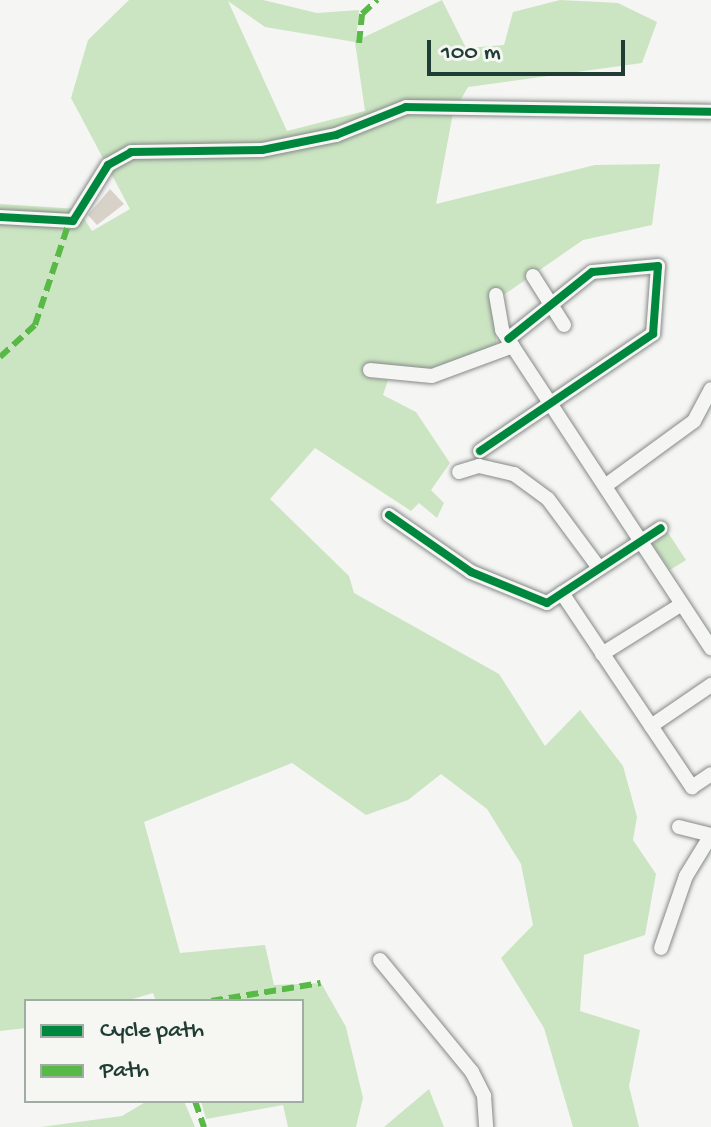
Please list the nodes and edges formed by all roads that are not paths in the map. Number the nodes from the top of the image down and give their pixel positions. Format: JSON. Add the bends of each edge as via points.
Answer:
{"nodes":[{"id":1,"x":711,"y":112,"type":"edge"},
{"id":2,"x":0,"y":217,"type":"edge"},
{"id":3,"x":533,"y":276,"type":"dead end"},
{"id":4,"x":496,"y":295,"type":"dead end"},
{"id":5,"x":551,"y":305,"type":"junction"},
{"id":6,"x":564,"y":325,"type":"dead end"},
{"id":7,"x":510,"y":343,"type":"junction"},
{"id":8,"x":370,"y":370,"type":"dead end"},
{"id":9,"x":711,"y":389,"type":"edge"},
{"id":10,"x":549,"y":403,"type":"junction"},
{"id":11,"x":480,"y":451,"type":"dead end"},
{"id":12,"x":459,"y":472,"type":"dead end"},
{"id":13,"x":605,"y":486,"type":"junction"},
{"id":14,"x":389,"y":515,"type":"dead end"},
{"id":15,"x":661,"y":528,"type":"dead end"},
{"id":16,"x":640,"y":542,"type":"junction"},
{"id":17,"x":599,"y":568,"type":"junction"},
{"id":18,"x":562,"y":593,"type":"junction"},
{"id":19,"x":682,"y":604,"type":"junction"},
{"id":20,"x":711,"y":648,"type":"edge"},
{"id":21,"x":602,"y":654,"type":"junction"},
{"id":22,"x":711,"y":685,"type":"edge"},
{"id":23,"x":651,"y":726,"type":"junction"},
{"id":24,"x":711,"y":774,"type":"edge"},
{"id":25,"x":679,"y":827,"type":"dead end"},
{"id":26,"x":711,"y":835,"type":"edge"},
{"id":27,"x":661,"y":948,"type":"dead end"},
{"id":28,"x":380,"y":960,"type":"dead end"},
{"id":29,"x":486,"y":1127,"type":"edge"}],
"edges":[{"from":1,"to":2,"type":"street","via":[[406,107],[336,135],[262,150],[131,152],[108,165],[73,221]]},
{"from":3,"to":5,"type":"street"},
{"from":4,"to":7,"type":"street"},
{"from":5,"to":6,"type":"street"},
{"from":5,"to":7,"type":"street"},
{"from":5,"to":10,"type":"street","via":[[592,272],[658,266],[653,334]]},
{"from":7,"to":8,"type":"street","via":[[432,376]]},
{"from":7,"to":10,"type":"street"},
{"from":9,"to":13,"type":"street","via":[[694,421]]},
{"from":10,"to":11,"type":"street"},
{"from":10,"to":13,"type":"street"},
{"from":12,"to":17,"type":"street","via":[[479,466],[514,474],[548,499]]},
{"from":13,"to":16,"type":"street"},
{"from":14,"to":18,"type":"street","via":[[431,548],[508,589],[547,603]]},
{"from":15,"to":16,"type":"street"},
{"from":16,"to":17,"type":"street"},
{"from":16,"to":19,"type":"street"},
{"from":17,"to":18,"type":"street"},
{"from":18,"to":21,"type":"street"},
{"from":19,"to":20,"type":"street"},
{"from":19,"to":21,"type":"street"},
{"from":21,"to":23,"type":"street"},
{"from":22,"to":23,"type":"street"},
{"from":23,"to":24,"type":"street","via":[[692,787]]},
{"from":25,"to":26,"type":"street"},
{"from":26,"to":27,"type":"street","via":[[686,876]]},
{"from":28,"to":29,"type":"street","via":[[472,1072],[484,1096]]}]}
